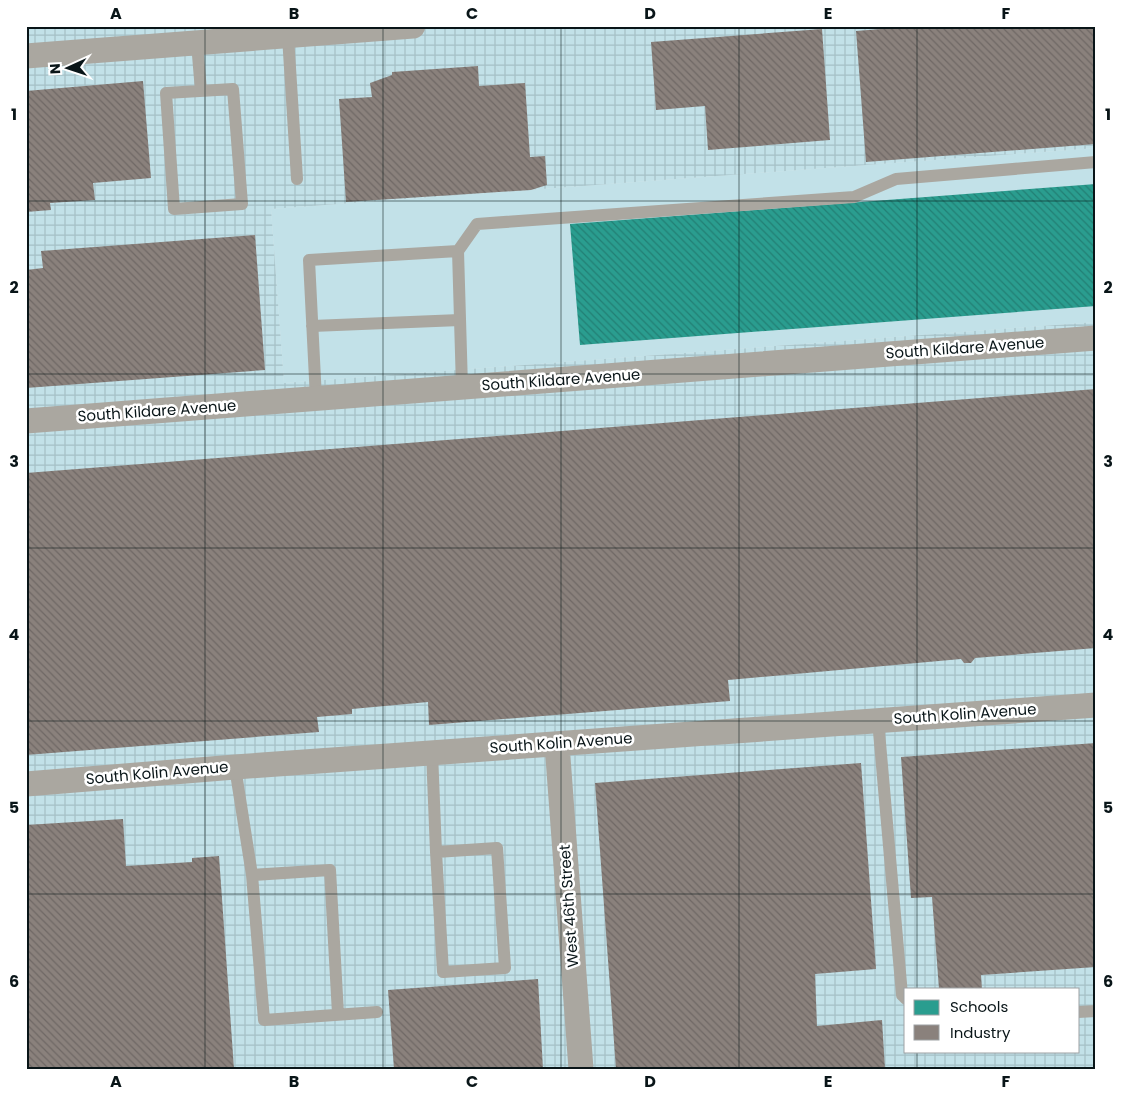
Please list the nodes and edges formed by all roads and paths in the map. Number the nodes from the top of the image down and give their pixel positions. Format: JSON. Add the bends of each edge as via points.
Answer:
{"nodes":[{"id":1,"x":413,"y":26,"type":"edge"},
{"id":2,"x":260,"y":32,"type":"edge"},
{"id":3,"x":288,"y":36,"type":"junction"},
{"id":4,"x":196,"y":43,"type":"junction"},
{"id":5,"x":26,"y":56,"type":"edge"},
{"id":6,"x":201,"y":91,"type":"junction"},
{"id":7,"x":1096,"y":162,"type":"edge"},
{"id":8,"x":298,"y":179,"type":"dead end"},
{"id":9,"x":458,"y":252,"type":"junction"},
{"id":10,"x":460,"y":320,"type":"junction"},
{"id":11,"x":312,"y":326,"type":"junction"},
{"id":12,"x":1096,"y":338,"type":"edge"},
{"id":13,"x":462,"y":387,"type":"junction"},
{"id":14,"x":316,"y":399,"type":"junction"},
{"id":15,"x":26,"y":421,"type":"edge"},
{"id":16,"x":1096,"y":705,"type":"edge"},
{"id":17,"x":878,"y":720,"type":"junction"},
{"id":18,"x":557,"y":744,"type":"junction"},
{"id":19,"x":432,"y":752,"type":"junction"},
{"id":20,"x":235,"y":767,"type":"junction"},
{"id":21,"x":26,"y":784,"type":"edge"},
{"id":22,"x":436,"y":852,"type":"junction"},
{"id":23,"x":252,"y":875,"type":"junction"},
{"id":24,"x":904,"y":997,"type":"edge"},
{"id":25,"x":1096,"y":1011,"type":"edge"},
{"id":26,"x":377,"y":1012,"type":"dead end"},
{"id":27,"x":1080,"y":1012,"type":"edge"},
{"id":28,"x":338,"y":1014,"type":"junction"},
{"id":29,"x":581,"y":1069,"type":"edge"}],
"edges":[{"from":1,"to":3,"type":"street"},
{"from":2,"to":3,"type":"street"},
{"from":2,"to":4,"type":"street"},
{"from":3,"to":8,"type":"lane"},
{"from":4,"to":5,"type":"street"},
{"from":4,"to":6,"type":"lane"},
{"from":6,"to":6,"type":"lane","via":[[166,93],[174,209],[242,204],[233,89]]},
{"from":7,"to":9,"type":"lane","via":[[896,179],[854,197],[477,224]]},
{"from":9,"to":10,"type":"lane"},
{"from":9,"to":11,"type":"lane","via":[[309,260]]},
{"from":10,"to":11,"type":"lane"},
{"from":10,"to":13,"type":"lane"},
{"from":11,"to":14,"type":"lane"},
{"from":12,"to":13,"type":"street","name":"South Kildare Avenue"},
{"from":13,"to":14,"type":"street","name":"South Kildare Avenue"},
{"from":14,"to":15,"type":"street","name":"South Kildare Avenue"},
{"from":16,"to":17,"type":"street","name":"South Kolin Avenue"},
{"from":17,"to":18,"type":"street","name":"South Kolin Avenue"},
{"from":17,"to":24,"type":"lane"},
{"from":18,"to":19,"type":"street","name":"South Kolin Avenue"},
{"from":18,"to":29,"type":"street","name":"West 46th Street"},
{"from":19,"to":20,"type":"street","name":"South Kolin Avenue"},
{"from":19,"to":22,"type":"lane"},
{"from":20,"to":21,"type":"street","name":"South Kolin Avenue"},
{"from":20,"to":23,"type":"lane"},
{"from":22,"to":22,"type":"lane","via":[[444,972],[505,968],[497,848]]},
{"from":23,"to":28,"type":"lane","via":[[264,1020]]},
{"from":23,"to":28,"type":"lane","via":[[330,870]]},
{"from":25,"to":27,"type":"lane"},
{"from":26,"to":28,"type":"lane"}]}
